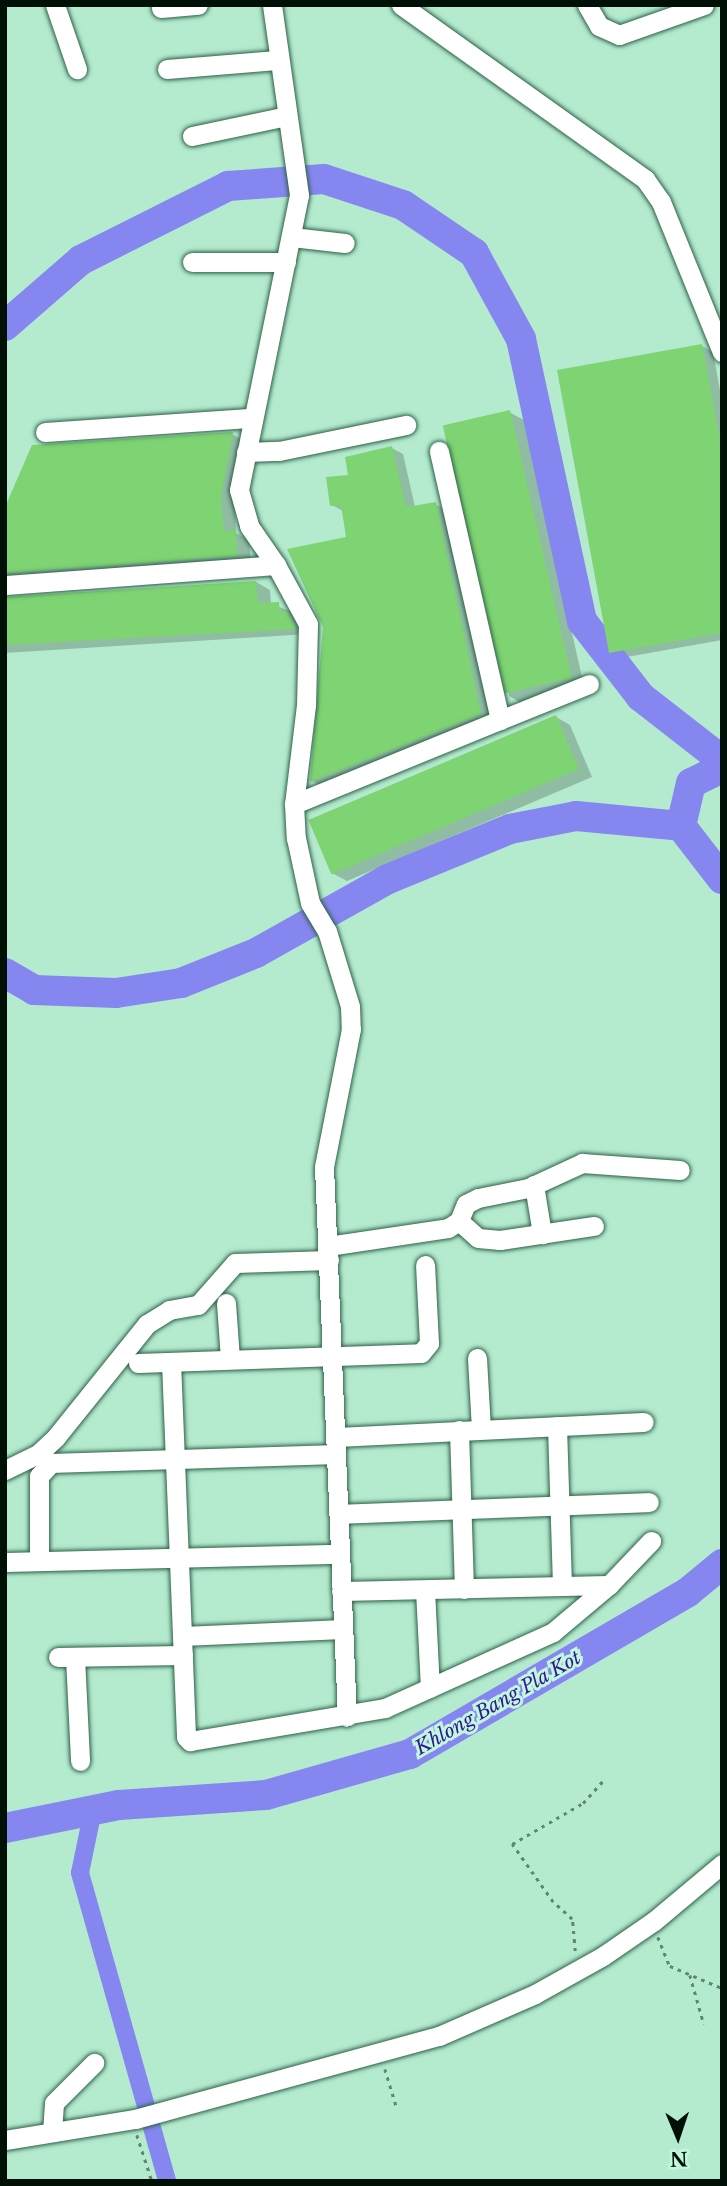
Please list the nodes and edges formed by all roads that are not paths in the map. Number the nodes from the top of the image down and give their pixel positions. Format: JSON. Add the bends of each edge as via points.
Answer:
{"nodes":[{"id":1,"x":55,"y":5,"type":"edge"},
{"id":2,"x":198,"y":5,"type":"edge"},
{"id":3,"x":272,"y":5,"type":"edge"},
{"id":4,"x":401,"y":5,"type":"edge"},
{"id":5,"x":587,"y":5,"type":"edge"},
{"id":6,"x":704,"y":5,"type":"edge"},
{"id":7,"x":161,"y":8,"type":"dead end"},
{"id":8,"x":277,"y":60,"type":"junction"},
{"id":9,"x":76,"y":69,"type":"dead end"},
{"id":10,"x":167,"y":69,"type":"dead end"},
{"id":11,"x":287,"y":116,"type":"junction"},
{"id":12,"x":191,"y":136,"type":"dead end"},
{"id":13,"x":292,"y":236,"type":"junction"},
{"id":14,"x":345,"y":243,"type":"dead end"},
{"id":15,"x":192,"y":262,"type":"dead end"},
{"id":16,"x":286,"y":262,"type":"junction"},
{"id":17,"x":722,"y":352,"type":"edge"},
{"id":18,"x":253,"y":418,"type":"junction"},
{"id":19,"x":406,"y":425,"type":"dead end"},
{"id":20,"x":44,"y":432,"type":"dead end"},
{"id":21,"x":439,"y":451,"type":"dead end"},
{"id":22,"x":246,"y":453,"type":"junction"},
{"id":23,"x":276,"y":565,"type":"junction"},
{"id":24,"x":5,"y":585,"type":"edge"},
{"id":25,"x":589,"y":684,"type":"dead end"},
{"id":26,"x":500,"y":720,"type":"junction"},
{"id":27,"x":294,"y":804,"type":"junction"},
{"id":28,"x":680,"y":1170,"type":"dead end"},
{"id":29,"x":534,"y":1185,"type":"junction"},
{"id":30,"x":459,"y":1221,"type":"junction"},
{"id":31,"x":594,"y":1226,"type":"dead end"},
{"id":32,"x":542,"y":1234,"type":"junction"},
{"id":33,"x":328,"y":1253,"type":"junction"},
{"id":34,"x":425,"y":1265,"type":"dead end"},
{"id":35,"x":226,"y":1303,"type":"dead end"},
{"id":36,"x":333,"y":1356,"type":"junction"},
{"id":37,"x":477,"y":1358,"type":"dead end"},
{"id":38,"x":230,"y":1359,"type":"junction"},
{"id":39,"x":171,"y":1362,"type":"junction"},
{"id":40,"x":138,"y":1363,"type":"dead end"},
{"id":41,"x":644,"y":1422,"type":"dead end"},
{"id":42,"x":556,"y":1426,"type":"junction"},
{"id":43,"x":481,"y":1429,"type":"junction"},
{"id":44,"x":459,"y":1430,"type":"junction"},
{"id":45,"x":336,"y":1446,"type":"junction"},
{"id":46,"x":176,"y":1457,"type":"junction"},
{"id":47,"x":5,"y":1470,"type":"edge"},
{"id":48,"x":649,"y":1502,"type":"dead end"},
{"id":49,"x":558,"y":1506,"type":"junction"},
{"id":50,"x":461,"y":1510,"type":"junction"},
{"id":51,"x":339,"y":1514,"type":"junction"},
{"id":52,"x":651,"y":1541,"type":"dead end"},
{"id":53,"x":340,"y":1553,"type":"junction"},
{"id":54,"x":179,"y":1556,"type":"junction"},
{"id":55,"x":40,"y":1560,"type":"junction"},
{"id":56,"x":5,"y":1562,"type":"edge"},
{"id":57,"x":610,"y":1585,"type":"junction"},
{"id":58,"x":562,"y":1586,"type":"junction"},
{"id":59,"x":464,"y":1589,"type":"junction"},
{"id":60,"x":425,"y":1590,"type":"junction"},
{"id":61,"x":341,"y":1591,"type":"junction"},
{"id":62,"x":343,"y":1629,"type":"junction"},
{"id":63,"x":183,"y":1645,"type":"junction"},
{"id":64,"x":430,"y":1688,"type":"junction"},
{"id":65,"x":347,"y":1717,"type":"junction"},
{"id":66,"x":80,"y":1761,"type":"dead end"},
{"id":67,"x":722,"y":1864,"type":"edge"},
{"id":68,"x":93,"y":2063,"type":"dead end"},
{"id":69,"x":51,"y":2132,"type":"junction"},
{"id":70,"x":5,"y":2140,"type":"edge"}],
"edges":[{"from":1,"to":9,"type":"street"},
{"from":2,"to":7,"type":"street"},
{"from":3,"to":8,"type":"street"},
{"from":4,"to":17,"type":"street","via":[[645,179],[661,202]]},
{"from":5,"to":6,"type":"street","via":[[599,26],[619,35]]},
{"from":8,"to":10,"type":"street"},
{"from":8,"to":11,"type":"street"},
{"from":11,"to":12,"type":"street"},
{"from":11,"to":13,"type":"street","via":[[299,187]]},
{"from":13,"to":14,"type":"street"},
{"from":13,"to":16,"type":"street"},
{"from":15,"to":16,"type":"street"},
{"from":16,"to":18,"type":"street"},
{"from":18,"to":20,"type":"street"},
{"from":18,"to":22,"type":"street"},
{"from":19,"to":22,"type":"street","via":[[279,451]]},
{"from":21,"to":26,"type":"street"},
{"from":22,"to":23,"type":"street","via":[[240,502],[249,526]]},
{"from":23,"to":24,"type":"street"},
{"from":23,"to":27,"type":"street","via":[[310,633]]},
{"from":25,"to":26,"type":"street"},
{"from":26,"to":27,"type":"street"},
{"from":27,"to":33,"type":"street","via":[[310,903],[327,931],[347,984],[351,1029],[324,1167]]},
{"from":28,"to":29,"type":"street","via":[[582,1163]]},
{"from":29,"to":30,"type":"street","via":[[478,1198],[466,1205]]},
{"from":29,"to":32,"type":"street"},
{"from":30,"to":32,"type":"street","via":[[478,1238]]},
{"from":30,"to":33,"type":"street","via":[[427,1233]]},
{"from":31,"to":32,"type":"street"},
{"from":33,"to":36,"type":"street"},
{"from":33,"to":47,"type":"street","via":[[234,1263],[198,1305],[169,1310],[146,1324],[56,1437],[38,1454]]},
{"from":34,"to":36,"type":"street","via":[[429,1343],[421,1353]]},
{"from":35,"to":38,"type":"street"},
{"from":36,"to":38,"type":"street"},
{"from":36,"to":45,"type":"street"},
{"from":37,"to":43,"type":"street"},
{"from":38,"to":39,"type":"street"},
{"from":39,"to":40,"type":"street"},
{"from":39,"to":46,"type":"street"},
{"from":41,"to":42,"type":"street"},
{"from":42,"to":43,"type":"street"},
{"from":42,"to":49,"type":"street"},
{"from":43,"to":44,"type":"street"},
{"from":44,"to":45,"type":"street"},
{"from":44,"to":50,"type":"street"},
{"from":45,"to":46,"type":"street"},
{"from":45,"to":51,"type":"street"},
{"from":46,"to":54,"type":"street"},
{"from":46,"to":55,"type":"street","via":[[51,1462],[41,1468]]},
{"from":48,"to":49,"type":"street"},
{"from":49,"to":50,"type":"street"},
{"from":49,"to":58,"type":"street"},
{"from":50,"to":51,"type":"street"},
{"from":50,"to":59,"type":"street"},
{"from":51,"to":53,"type":"street"},
{"from":52,"to":57,"type":"street"},
{"from":53,"to":54,"type":"street"},
{"from":53,"to":61,"type":"street"},
{"from":54,"to":55,"type":"street"},
{"from":54,"to":63,"type":"street"},
{"from":55,"to":56,"type":"street"},
{"from":57,"to":58,"type":"street"},
{"from":57,"to":64,"type":"street","via":[[553,1632]]},
{"from":58,"to":59,"type":"street"},
{"from":59,"to":60,"type":"street"},
{"from":60,"to":61,"type":"street"},
{"from":60,"to":64,"type":"street"},
{"from":61,"to":62,"type":"street"},
{"from":62,"to":63,"type":"street"},
{"from":62,"to":65,"type":"street"},
{"from":63,"to":65,"type":"street","via":[[186,1737],[190,1741]]},
{"from":63,"to":66,"type":"street","via":[[66,1657]]},
{"from":64,"to":65,"type":"street","via":[[385,1708]]},
{"from":67,"to":69,"type":"street","via":[[654,1921],[603,1956],[439,2036],[133,2119]]},
{"from":68,"to":69,"type":"street","via":[[54,2103]]},
{"from":69,"to":70,"type":"street"}]}
